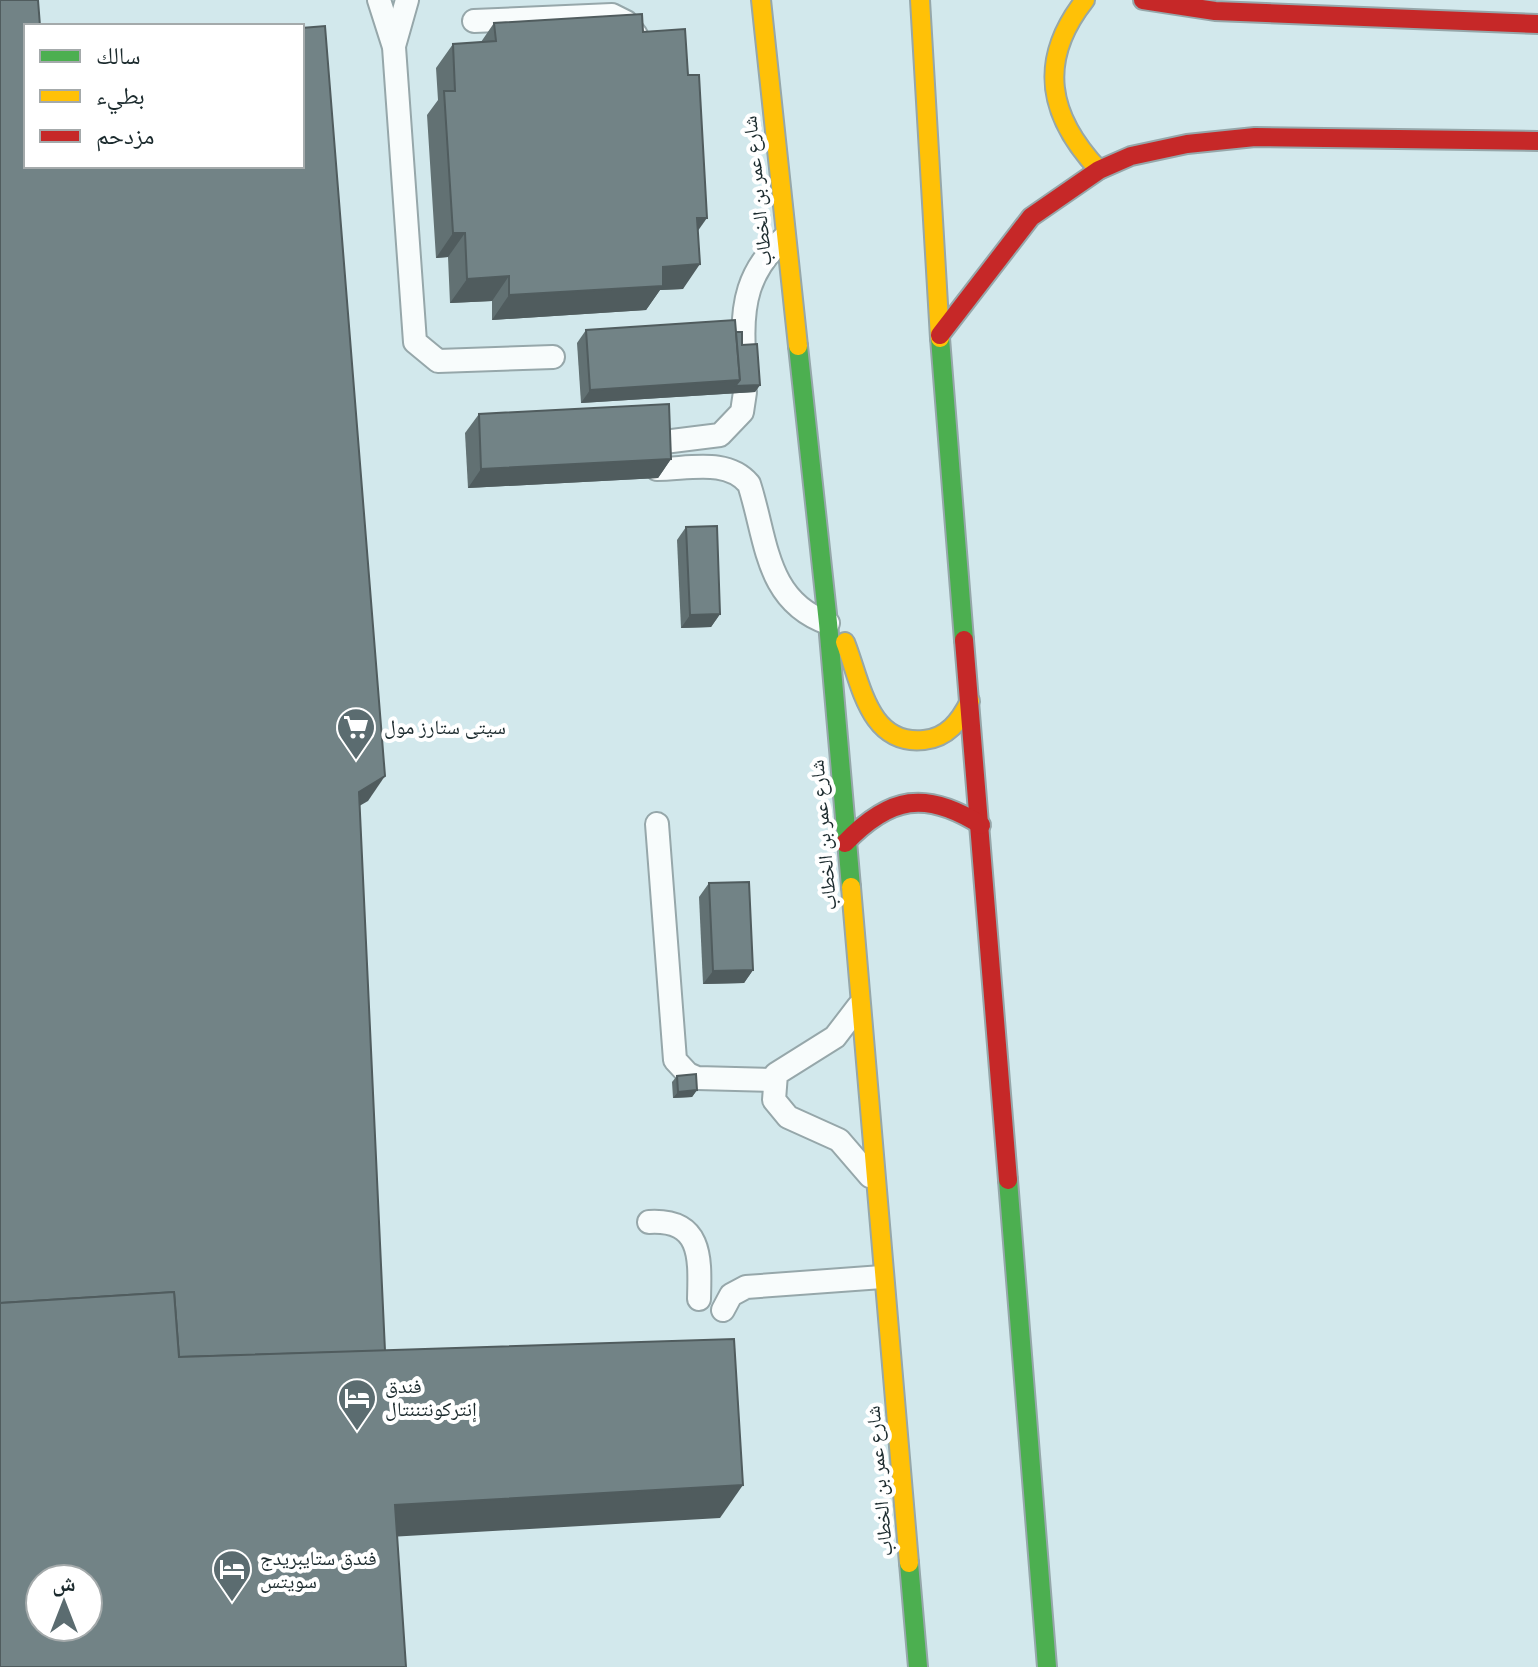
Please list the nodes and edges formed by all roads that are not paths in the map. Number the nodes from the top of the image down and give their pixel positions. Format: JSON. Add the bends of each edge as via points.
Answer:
{"nodes":[{"id":1,"x":379,"y":0,"type":"edge"},
{"id":2,"x":407,"y":0,"type":"edge"},
{"id":3,"x":761,"y":0,"type":"edge"},
{"id":4,"x":920,"y":0,"type":"edge"},
{"id":5,"x":1085,"y":0,"type":"edge"},
{"id":6,"x":1143,"y":0,"type":"edge"},
{"id":7,"x":568,"y":8,"type":"edge"},
{"id":8,"x":508,"y":10,"type":"edge"},
{"id":9,"x":739,"y":10,"type":"dead end"},
{"id":10,"x":474,"y":21,"type":"dead end"},
{"id":11,"x":1538,"y":24,"type":"edge"},
{"id":12,"x":394,"y":47,"type":"junction"},
{"id":13,"x":765,"y":47,"type":"junction"},
{"id":14,"x":643,"y":55,"type":"edge"},
{"id":15,"x":1538,"y":141,"type":"edge"},
{"id":16,"x":1099,"y":170,"type":"junction"},
{"id":17,"x":784,"y":238,"type":"junction"},
{"id":18,"x":940,"y":335,"type":"junction"},
{"id":19,"x":744,"y":351,"type":"edge"},
{"id":20,"x":553,"y":357,"type":"dead end"},
{"id":21,"x":745,"y":392,"type":"edge"},
{"id":22,"x":656,"y":443,"type":"edge"},
{"id":23,"x":657,"y":469,"type":"edge"},
{"id":24,"x":828,"y":623,"type":"junction"},
{"id":25,"x":970,"y":701,"type":"junction"},
{"id":26,"x":657,"y":824,"type":"dead end"},
{"id":27,"x":981,"y":825,"type":"junction"},
{"id":28,"x":845,"y":843,"type":"junction"},
{"id":29,"x":861,"y":1002,"type":"junction"},
{"id":30,"x":774,"y":1080,"type":"junction"},
{"id":31,"x":874,"y":1185,"type":"junction"},
{"id":32,"x":649,"y":1222,"type":"dead end"},
{"id":33,"x":882,"y":1277,"type":"junction"},
{"id":34,"x":699,"y":1299,"type":"dead end"},
{"id":35,"x":723,"y":1310,"type":"dead end"},
{"id":36,"x":918,"y":1667,"type":"edge"},
{"id":37,"x":1047,"y":1667,"type":"edge"}],
"edges":[{"from":1,"to":12,"type":"lane"},
{"from":2,"to":12,"type":"lane"},
{"from":3,"to":13,"type":"street","name":"شارع عمر بن الخطاب"},
{"from":4,"to":18,"type":"street"},
{"from":5,"to":16,"type":"street","via":[[1058,44],[1053,90],[1067,135]]},
{"from":6,"to":11,"type":"street","via":[[1215,11]]},
{"from":7,"to":8,"type":"lane"},
{"from":7,"to":14,"type":"lane","via":[[626,22]]},
{"from":8,"to":10,"type":"lane"},
{"from":9,"to":13,"type":"street"},
{"from":12,"to":20,"type":"lane","via":[[415,342],[438,361]]},
{"from":13,"to":17,"type":"street","name":"شارع عمر بن الخطاب"},
{"from":15,"to":16,"type":"street","via":[[1255,137],[1187,144],[1131,156]]},
{"from":16,"to":18,"type":"street","via":[[1031,217]]},
{"from":17,"to":19,"type":"lane","via":[[749,284]]},
{"from":17,"to":24,"type":"street","name":"شارع عمر بن الخطاب"},
{"from":18,"to":25,"type":"street"},
{"from":21,"to":22,"type":"lane","via":[[742,412],[720,435]]},
{"from":23,"to":24,"type":"lane","via":[[722,467],[738,472],[749,484],[778,586],[799,609]]},
{"from":24,"to":25,"type":"street","via":[[847,646],[868,709],[889,734],[905,741],[938,738],[963,717]]},
{"from":24,"to":28,"type":"street","name":"شارع عمر بن الخطاب"},
{"from":25,"to":27,"type":"street"},
{"from":26,"to":30,"type":"lane","via":[[675,1060],[697,1078]]},
{"from":27,"to":28,"type":"street","via":[[942,804],[909,802],[878,812]]},
{"from":27,"to":37,"type":"street"},
{"from":28,"to":29,"type":"street","name":"شارع عمر بن الخطاب"},
{"from":29,"to":30,"type":"lane","via":[[835,1037],[788,1064]]},
{"from":29,"to":31,"type":"street","name":"شارع عمر بن الخطاب"},
{"from":30,"to":31,"type":"lane","via":[[779,1110],[839,1140]]},
{"from":31,"to":33,"type":"street","name":"شارع عمر بن الخطاب"},
{"from":32,"to":34,"type":"lane","via":[[665,1221],[692,1237],[699,1251]]},
{"from":33,"to":35,"type":"lane","via":[[746,1287],[731,1295]]},
{"from":33,"to":36,"type":"street","name":"شارع عمر بن الخطاب"}]}
